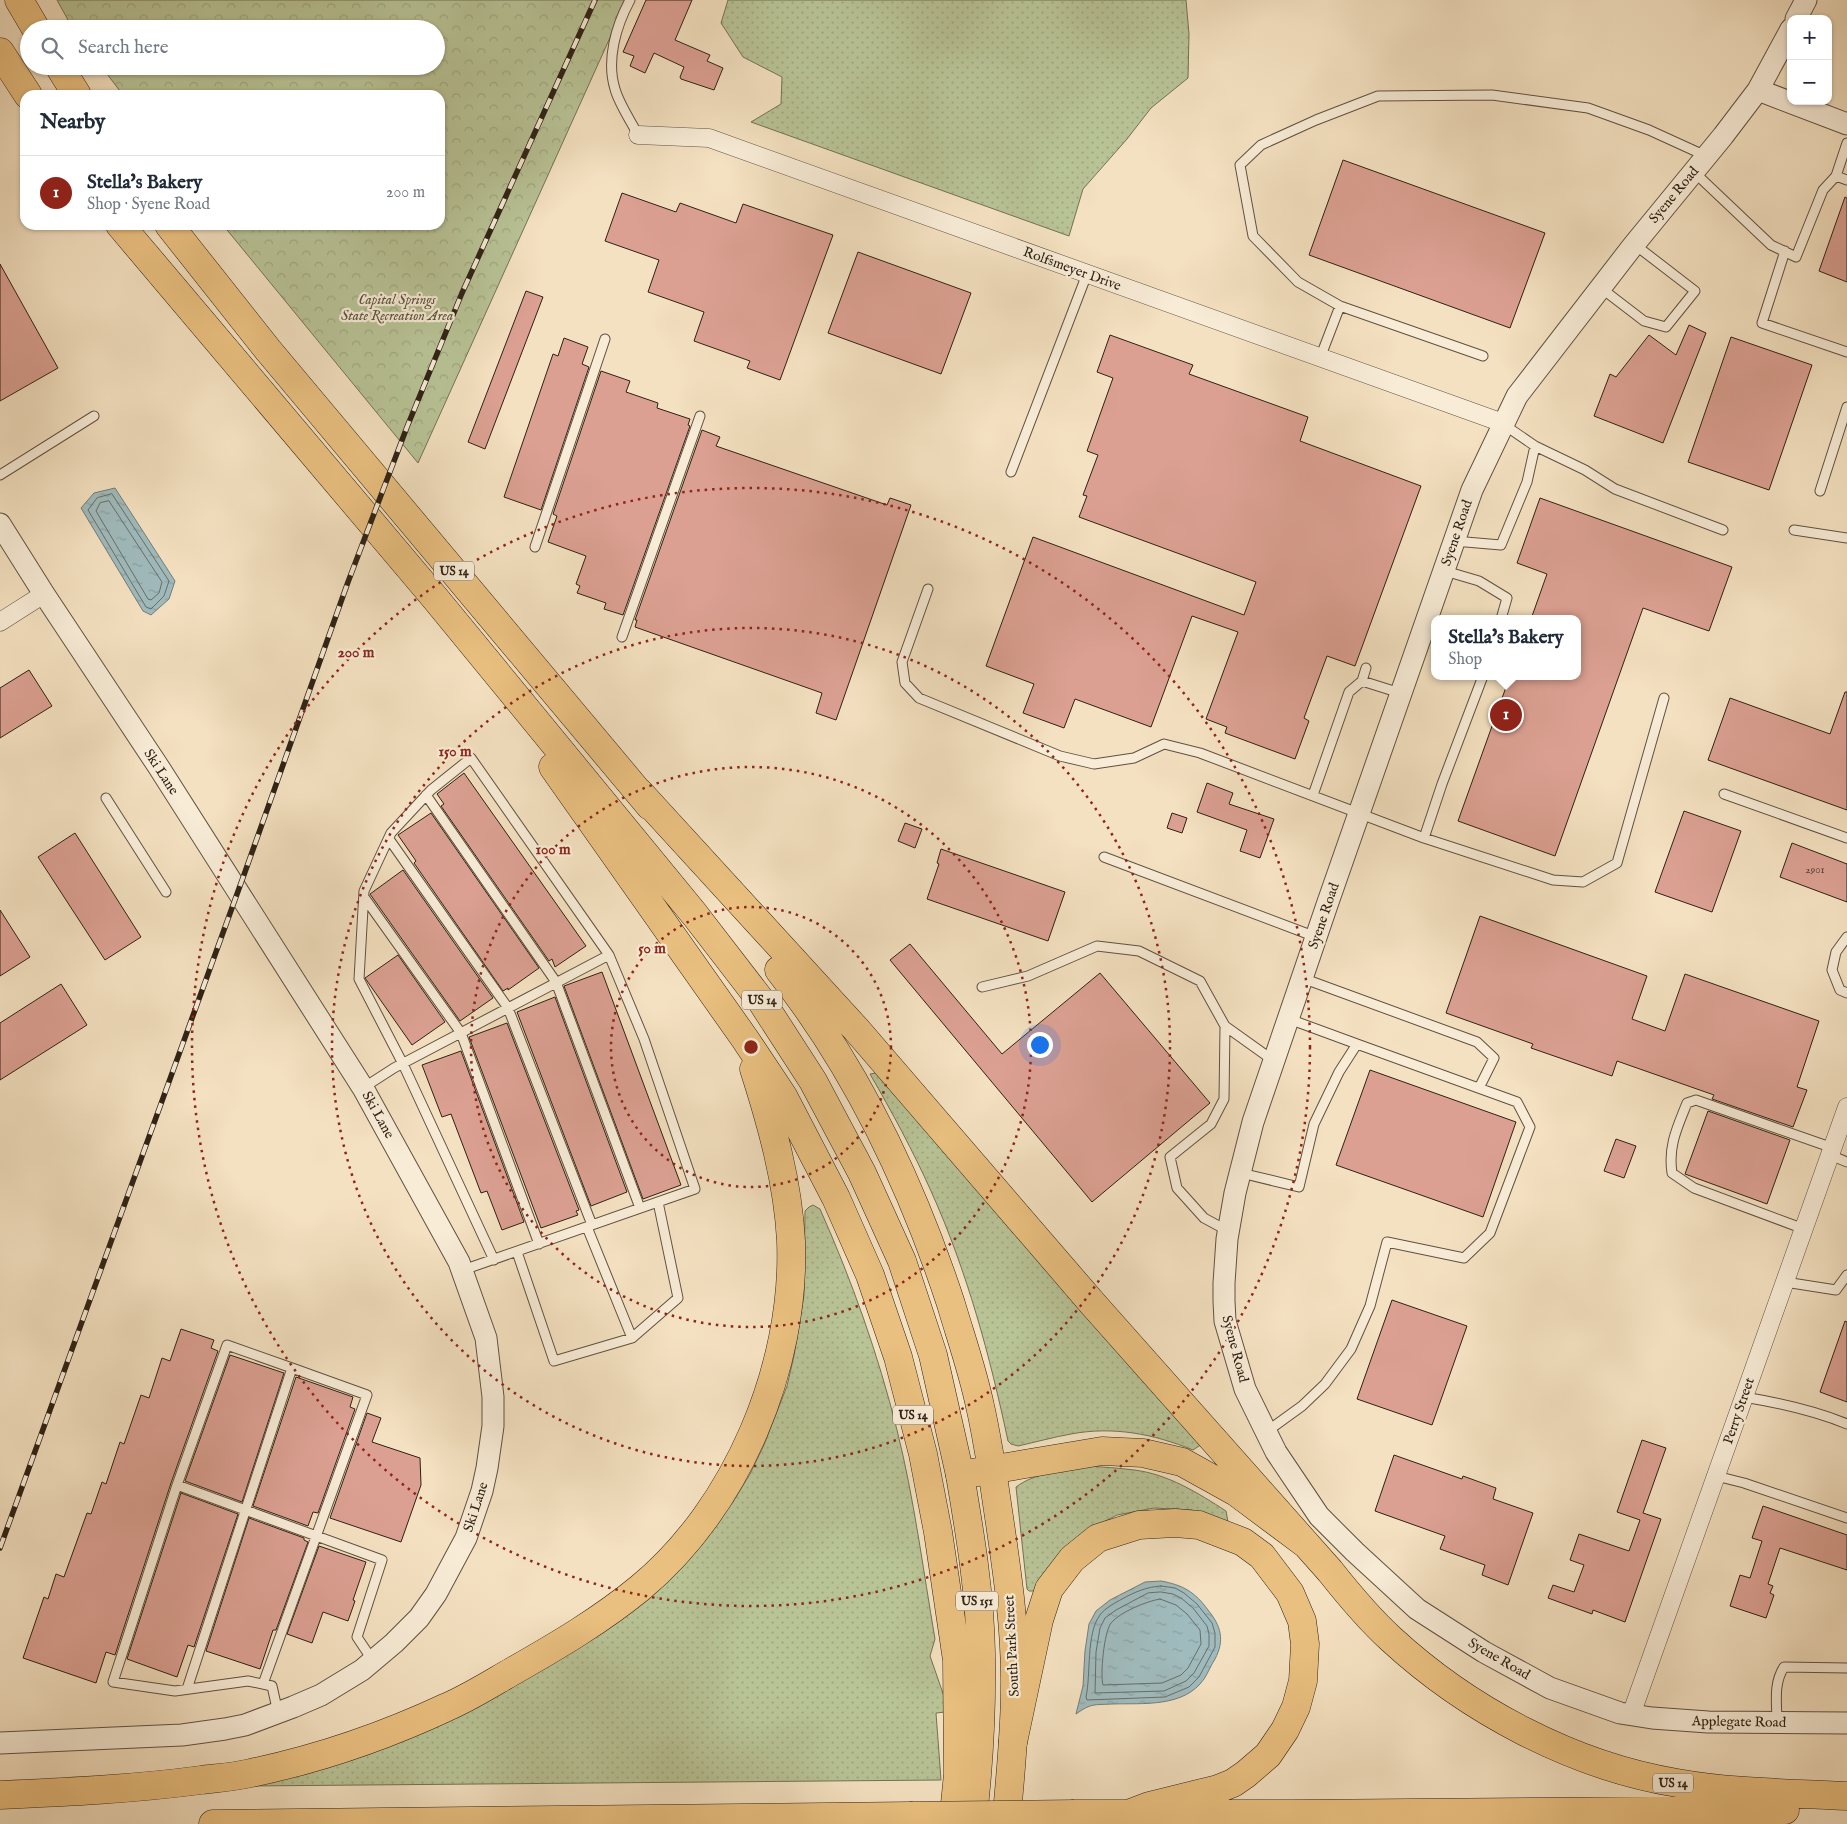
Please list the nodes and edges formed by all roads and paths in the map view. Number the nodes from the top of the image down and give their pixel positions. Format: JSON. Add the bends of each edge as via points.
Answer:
{"nodes":[{"id":1,"x":19,"y":0,"type":"edge"},
{"id":2,"x":630,"y":0,"type":"edge"},
{"id":3,"x":1806,"y":0,"type":"edge"},
{"id":4,"x":1798,"y":15,"type":"edge"},
{"id":5,"x":31,"y":20,"type":"edge"},
{"id":6,"x":1787,"y":36,"type":"edge"},
{"id":7,"x":0,"y":52,"type":"edge"},
{"id":8,"x":65,"y":75,"type":"edge"},
{"id":9,"x":25,"y":90,"type":"edge"},
{"id":10,"x":74,"y":90,"type":"edge"},
{"id":11,"x":1758,"y":90,"type":"junction"},
{"id":12,"x":1847,"y":124,"type":"edge"},
{"id":13,"x":638,"y":134,"type":"joint"},
{"id":14,"x":1847,"y":143,"type":"edge"},
{"id":15,"x":1700,"y":164,"type":"junction"},
{"id":16,"x":1836,"y":176,"type":"junction"},
{"id":17,"x":1847,"y":180,"type":"edge"},
{"id":18,"x":124,"y":230,"type":"edge"},
{"id":19,"x":173,"y":230,"type":"edge"},
{"id":20,"x":1634,"y":244,"type":"junction"},
{"id":21,"x":1785,"y":251,"type":"junction"},
{"id":22,"x":1088,"y":274,"type":"junction"},
{"id":23,"x":1600,"y":288,"type":"junction"},
{"id":24,"x":1340,"y":306,"type":"junction"},
{"id":25,"x":605,"y":339,"type":"dead end"},
{"id":26,"x":1847,"y":352,"type":"edge"},
{"id":27,"x":1483,"y":356,"type":"dead end"},
{"id":28,"x":1320,"y":358,"type":"junction"},
{"id":29,"x":1847,"y":407,"type":"edge"},
{"id":30,"x":94,"y":416,"type":"dead end"},
{"id":31,"x":700,"y":416,"type":"dead end"},
{"id":32,"x":1503,"y":423,"type":"junction"},
{"id":33,"x":1535,"y":446,"type":"junction"},
{"id":34,"x":1011,"y":472,"type":"dead end"},
{"id":35,"x":0,"y":475,"type":"edge"},
{"id":36,"x":1820,"y":490,"type":"dead end"},
{"id":37,"x":0,"y":524,"type":"edge"},
{"id":38,"x":1723,"y":530,"type":"dead end"},
{"id":39,"x":1794,"y":530,"type":"dead end"},
{"id":40,"x":1847,"y":538,"type":"edge"},
{"id":41,"x":1454,"y":541,"type":"junction"},
{"id":42,"x":535,"y":547,"type":"dead end"},
{"id":43,"x":1444,"y":571,"type":"junction"},
{"id":44,"x":928,"y":589,"type":"dead end"},
{"id":45,"x":44,"y":594,"type":"junction"},
{"id":46,"x":435,"y":598,"type":"junction"},
{"id":47,"x":1503,"y":615,"type":"edge"},
{"id":48,"x":0,"y":622,"type":"edge"},
{"id":49,"x":622,"y":637,"type":"dead end"},
{"id":50,"x":1366,"y":668,"type":"dead end"},
{"id":51,"x":1481,"y":680,"type":"edge"},
{"id":52,"x":1362,"y":681,"type":"junction"},
{"id":53,"x":1401,"y":693,"type":"junction"},
{"id":54,"x":1664,"y":698,"type":"dead end"},
{"id":55,"x":639,"y":792,"type":"junction"},
{"id":56,"x":1724,"y":794,"type":"dead end"},
{"id":57,"x":426,"y":795,"type":"junction"},
{"id":58,"x":1313,"y":795,"type":"junction"},
{"id":59,"x":106,"y":798,"type":"dead end"},
{"id":60,"x":1359,"y":813,"type":"junction"},
{"id":61,"x":1424,"y":838,"type":"junction"},
{"id":62,"x":1847,"y":838,"type":"edge"},
{"id":63,"x":389,"y":839,"type":"junction"},
{"id":64,"x":1104,"y":857,"type":"dead end"},
{"id":65,"x":166,"y":892,"type":"dead end"},
{"id":66,"x":364,"y":897,"type":"junction"},
{"id":67,"x":1316,"y":937,"type":"junction"},
{"id":68,"x":1847,"y":937,"type":"edge"},
{"id":69,"x":609,"y":955,"type":"junction"},
{"id":70,"x":1302,"y":978,"type":"junction"},
{"id":71,"x":556,"y":982,"type":"junction"},
{"id":72,"x":982,"y":987,"type":"dead end"},
{"id":73,"x":1847,"y":993,"type":"edge"},
{"id":74,"x":508,"y":1008,"type":"junction"},
{"id":75,"x":1289,"y":1018,"type":"junction"},
{"id":76,"x":1225,"y":1026,"type":"junction"},
{"id":77,"x":461,"y":1032,"type":"junction"},
{"id":78,"x":745,"y":1039,"type":"junction"},
{"id":79,"x":1356,"y":1044,"type":"junction"},
{"id":80,"x":1274,"y":1061,"type":"junction"},
{"id":81,"x":403,"y":1064,"type":"junction"},
{"id":82,"x":363,"y":1088,"type":"junction"},
{"id":83,"x":1479,"y":1088,"type":"junction"},
{"id":84,"x":1847,"y":1107,"type":"edge"},
{"id":85,"x":1831,"y":1151,"type":"junction"},
{"id":86,"x":1847,"y":1162,"type":"edge"},
{"id":87,"x":1240,"y":1173,"type":"junction"},
{"id":88,"x":658,"y":1202,"type":"junction"},
{"id":89,"x":640,"y":1208,"type":"junction"},
{"id":90,"x":589,"y":1226,"type":"junction"},
{"id":91,"x":1804,"y":1229,"type":"junction"},
{"id":92,"x":1228,"y":1231,"type":"junction"},
{"id":93,"x":539,"y":1244,"type":"junction"},
{"id":94,"x":517,"y":1252,"type":"junction"},
{"id":95,"x":494,"y":1260,"type":"junction"},
{"id":96,"x":462,"y":1270,"type":"junction"},
{"id":97,"x":1847,"y":1275,"type":"edge"},
{"id":98,"x":1785,"y":1282,"type":"junction"},
{"id":99,"x":632,"y":1338,"type":"junction"},
{"id":100,"x":292,"y":1368,"type":"junction"},
{"id":101,"x":1744,"y":1397,"type":"junction"},
{"id":102,"x":1847,"y":1424,"type":"edge"},
{"id":103,"x":1266,"y":1432,"type":"junction"},
{"id":104,"x":992,"y":1469,"type":"junction"},
{"id":105,"x":960,"y":1475,"type":"junction"},
{"id":106,"x":1716,"y":1476,"type":"junction"},
{"id":107,"x":177,"y":1485,"type":"junction"},
{"id":108,"x":245,"y":1510,"type":"junction"},
{"id":109,"x":1847,"y":1518,"type":"edge"},
{"id":110,"x":316,"y":1536,"type":"junction"},
{"id":111,"x":1307,"y":1545,"type":"junction"},
{"id":112,"x":373,"y":1661,"type":"junction"},
{"id":113,"x":1847,"y":1668,"type":"edge"},
{"id":114,"x":263,"y":1684,"type":"junction"},
{"id":115,"x":187,"y":1689,"type":"junction"},
{"id":116,"x":286,"y":1710,"type":"junction"},
{"id":117,"x":1631,"y":1715,"type":"junction"},
{"id":118,"x":1777,"y":1723,"type":"junction"},
{"id":119,"x":1847,"y":1723,"type":"edge"},
{"id":120,"x":1013,"y":1742,"type":"junction"},
{"id":121,"x":0,"y":1743,"type":"edge"},
{"id":122,"x":0,"y":1795,"type":"edge"},
{"id":123,"x":1847,"y":1796,"type":"edge"},
{"id":124,"x":1847,"y":1810,"type":"edge"},
{"id":125,"x":1128,"y":1814,"type":"junction"},
{"id":126,"x":213,"y":1824,"type":"edge"},
{"id":127,"x":953,"y":1824,"type":"edge"},
{"id":128,"x":972,"y":1824,"type":"edge"},
{"id":129,"x":1006,"y":1824,"type":"edge"}],
"edges":[{"from":1,"to":5,"type":"main road"},
{"from":2,"to":13,"type":"lane","via":[[611,55],[615,90]]},
{"from":3,"to":4,"type":"street"},
{"from":6,"to":11,"type":"street","name":"Syene Road"},
{"from":7,"to":9,"type":"main road"},
{"from":8,"to":10,"type":"main road"},
{"from":11,"to":12,"type":"street"},
{"from":11,"to":15,"type":"street","name":"Syene Road"},
{"from":13,"to":22,"type":"street","name":"Rolfsmeyer Drive","via":[[709,138]]},
{"from":14,"to":16,"type":"lane"},
{"from":15,"to":20,"type":"street","name":"Syene Road"},
{"from":15,"to":21,"type":"lane","via":[[1770,245]]},
{"from":15,"to":24,"type":"lane","via":[[1649,130],[1588,108],[1492,95],[1378,96],[1316,120],[1260,145],[1240,165],[1253,236],[1298,282]]},
{"from":16,"to":17,"type":"lane"},
{"from":16,"to":21,"type":"lane","via":[[1823,190],[1796,256]]},
{"from":18,"to":46,"type":"main road","number":"US 14"},
{"from":19,"to":55,"type":"main road","number":"US 14","via":[[268,350]]},
{"from":20,"to":23,"type":"street","name":"Syene Road"},
{"from":20,"to":23,"type":"lane","via":[[1694,291],[1666,327],[1644,321]]},
{"from":21,"to":26,"type":"lane","via":[[1762,323]]},
{"from":22,"to":28,"type":"street","name":"Rolfsmeyer Drive"},
{"from":22,"to":34,"type":"lane"},
{"from":23,"to":32,"type":"street","name":"Syene Road","via":[[1516,396]]},
{"from":24,"to":27,"type":"lane"},
{"from":24,"to":28,"type":"lane"},
{"from":25,"to":42,"type":"lane"},
{"from":28,"to":32,"type":"street","name":"Rolfsmeyer Drive"},
{"from":29,"to":36,"type":"lane"},
{"from":30,"to":35,"type":"lane"},
{"from":31,"to":49,"type":"lane"},
{"from":32,"to":33,"type":"lane"},
{"from":32,"to":41,"type":"street","name":"Syene Road","via":[[1472,490]]},
{"from":33,"to":38,"type":"lane","via":[[1585,470],[1615,489]]},
{"from":33,"to":41,"type":"lane","via":[[1527,482],[1501,545]]},
{"from":37,"to":45,"type":"street","name":"Ski Lane"},
{"from":39,"to":40,"type":"lane"},
{"from":41,"to":43,"type":"street","name":"Syene Road"},
{"from":43,"to":47,"type":"lane","via":[[1479,581],[1506,598]]},
{"from":43,"to":53,"type":"street","name":"Syene Road"},
{"from":44,"to":58,"type":"lane","via":[[902,662],[904,683],[919,698],[1060,756],[1094,764],[1134,758],[1164,744],[1200,753]]},
{"from":45,"to":48,"type":"street"},
{"from":45,"to":82,"type":"street","name":"Ski Lane"},
{"from":46,"to":78,"type":"main road","number":"US 14"},
{"from":46,"to":105,"type":"main road","number":"US 14","via":[[695,914],[762,1002],[813,1081],[862,1172],[902,1261],[933,1355]]},
{"from":50,"to":52,"type":"lane"},
{"from":51,"to":61,"type":"lane"},
{"from":52,"to":53,"type":"lane"},
{"from":52,"to":58,"type":"lane","via":[[1349,692]]},
{"from":53,"to":60,"type":"street","name":"Syene Road"},
{"from":54,"to":61,"type":"lane","via":[[1617,863],[1583,882],[1552,880]]},
{"from":55,"to":104,"type":"main road","number":"US 14","via":[[804,1001],[850,1074],[899,1169],[934,1254],[962,1339]]},
{"from":55,"to":111,"type":"main road","via":[[856,1029],[1092,1304]]},
{"from":56,"to":62,"type":"lane"},
{"from":57,"to":63,"type":"lane"},
{"from":57,"to":69,"type":"lane","via":[[471,758]]},
{"from":57,"to":71,"type":"lane"},
{"from":58,"to":60,"type":"lane"},
{"from":59,"to":65,"type":"lane"},
{"from":60,"to":61,"type":"lane"},
{"from":60,"to":67,"type":"street","name":"Syene Road"},
{"from":63,"to":66,"type":"lane"},
{"from":63,"to":74,"type":"lane"},
{"from":64,"to":67,"type":"lane"},
{"from":66,"to":77,"type":"lane"},
{"from":66,"to":81,"type":"lane","via":[[359,979]]},
{"from":67,"to":70,"type":"street","name":"Syene Road"},
{"from":68,"to":73,"type":"lane","via":[[1836,952],[1832,970],[1840,990]]},
{"from":69,"to":71,"type":"lane"},
{"from":69,"to":88,"type":"lane","via":[[644,1040],[695,1189]]},
{"from":70,"to":75,"type":"street","name":"Syene Road"},
{"from":70,"to":83,"type":"lane","via":[[1477,1042],[1494,1058]]},
{"from":71,"to":74,"type":"lane"},
{"from":71,"to":89,"type":"lane"},
{"from":72,"to":76,"type":"lane","via":[[1028,976],[1097,946],[1139,951],[1200,981]]},
{"from":74,"to":77,"type":"lane"},
{"from":74,"to":90,"type":"lane"},
{"from":75,"to":79,"type":"lane"},
{"from":75,"to":80,"type":"street","name":"Syene Road"},
{"from":76,"to":80,"type":"lane"},
{"from":76,"to":92,"type":"lane","via":[[1224,1099],[1212,1124],[1170,1158],[1177,1188],[1204,1218]]},
{"from":77,"to":81,"type":"lane"},
{"from":77,"to":93,"type":"lane"},
{"from":78,"to":122,"type":"main road","via":[[770,1121],[785,1189],[791,1242],[790,1285],[778,1359],[756,1428],[737,1468],[681,1548],[641,1587],[546,1652],[450,1706],[356,1744],[249,1774],[109,1790]]},
{"from":78,"to":127,"type":"main road","number":"US 14","via":[[783,1096],[836,1198],[870,1275],[898,1357],[923,1454],[938,1532],[956,1660],[958,1774]]},
{"from":79,"to":83,"type":"lane"},
{"from":79,"to":87,"type":"lane","via":[[1314,1124],[1299,1188]]},
{"from":80,"to":87,"type":"street","name":"Syene Road"},
{"from":81,"to":82,"type":"lane"},
{"from":81,"to":95,"type":"lane"},
{"from":82,"to":96,"type":"street","name":"Ski Lane"},
{"from":83,"to":103,"type":"lane","via":[[1517,1102],[1530,1127],[1490,1233],[1464,1258],[1387,1242],[1370,1306],[1351,1349],[1325,1384],[1302,1406]]},
{"from":84,"to":85,"type":"street","name":"Perry Street"},
{"from":85,"to":86,"type":"lane"},
{"from":85,"to":91,"type":"street","name":"Perry Street"},
{"from":85,"to":91,"type":"lane","via":[[1696,1100],[1687,1103],[1674,1135],[1670,1158],[1672,1173],[1694,1188]]},
{"from":87,"to":92,"type":"street","name":"Syene Road"},
{"from":88,"to":89,"type":"lane"},
{"from":88,"to":99,"type":"lane","via":[[678,1298]]},
{"from":89,"to":90,"type":"lane"},
{"from":90,"to":93,"type":"lane"},
{"from":90,"to":99,"type":"lane"},
{"from":91,"to":98,"type":"street","name":"Perry Street"},
{"from":92,"to":103,"type":"street","name":"Syene Road","via":[[1225,1321],[1245,1389]]},
{"from":93,"to":94,"type":"lane"},
{"from":94,"to":95,"type":"lane"},
{"from":94,"to":99,"type":"lane","via":[[554,1361]]},
{"from":95,"to":96,"type":"lane"},
{"from":96,"to":112,"type":"street","name":"Ski Lane","via":[[486,1338],[490,1364],[494,1397],[488,1468],[466,1538],[436,1594],[419,1618]]},
{"from":97,"to":98,"type":"lane","via":[[1836,1290]]},
{"from":98,"to":101,"type":"street","name":"Perry Street"},
{"from":100,"to":107,"type":"lane","via":[[227,1345]]},
{"from":100,"to":108,"type":"lane"},
{"from":100,"to":110,"type":"lane","via":[[367,1395]]},
{"from":101,"to":102,"type":"lane","via":[[1793,1406]]},
{"from":101,"to":106,"type":"street","name":"Perry Street"},
{"from":103,"to":117,"type":"street","name":"Syene Road","via":[[1319,1516],[1417,1609],[1484,1652],[1550,1688]]},
{"from":104,"to":105,"type":"main road"},
{"from":104,"to":111,"type":"main road","via":[[1102,1452],[1143,1453],[1182,1462],[1236,1492]]},
{"from":104,"to":120,"type":"main road","name":"South Park Street","number":"US 14","via":[[1010,1600],[1015,1687]]},
{"from":105,"to":128,"type":"main road","number":"US 151","via":[[973,1553],[981,1651],[981,1729]]},
{"from":106,"to":109,"type":"lane"},
{"from":106,"to":117,"type":"street","name":"Perry Street"},
{"from":107,"to":108,"type":"lane"},
{"from":107,"to":115,"type":"lane","via":[[113,1682],[175,1691]]},
{"from":108,"to":110,"type":"lane"},
{"from":108,"to":115,"type":"lane"},
{"from":110,"to":112,"type":"lane","via":[[382,1560],[357,1637]]},
{"from":110,"to":114,"type":"lane"},
{"from":111,"to":123,"type":"main road","number":"US 14","via":[[1359,1606],[1414,1660],[1502,1719],[1550,1744],[1608,1767],[1677,1783]]},
{"from":112,"to":116,"type":"street","name":"Ski Lane","via":[[340,1684]]},
{"from":113,"to":118,"type":"lane","via":[[1784,1667],[1778,1676]]},
{"from":114,"to":115,"type":"lane","via":[[248,1681]]},
{"from":114,"to":116,"type":"lane","via":[[272,1686]]},
{"from":116,"to":121,"type":"street","name":"Ski Lane","via":[[245,1725],[182,1734]]},
{"from":117,"to":118,"type":"street","name":"Applegate Road","via":[[1708,1722]]},
{"from":118,"to":119,"type":"street","name":"Applegate Road"},
{"from":120,"to":125,"type":"main road","via":[[1039,1620],[1049,1589],[1072,1559],[1098,1538],[1139,1525],[1199,1526],[1243,1542],[1262,1556],[1290,1593],[1302,1621],[1305,1644],[1303,1681],[1296,1708],[1268,1755],[1233,1783]]},
{"from":120,"to":129,"type":"main road","name":"South Park Street","number":"US 14"},
{"from":124,"to":125,"type":"main road"},
{"from":125,"to":126,"type":"main road","bridge":true}]}
